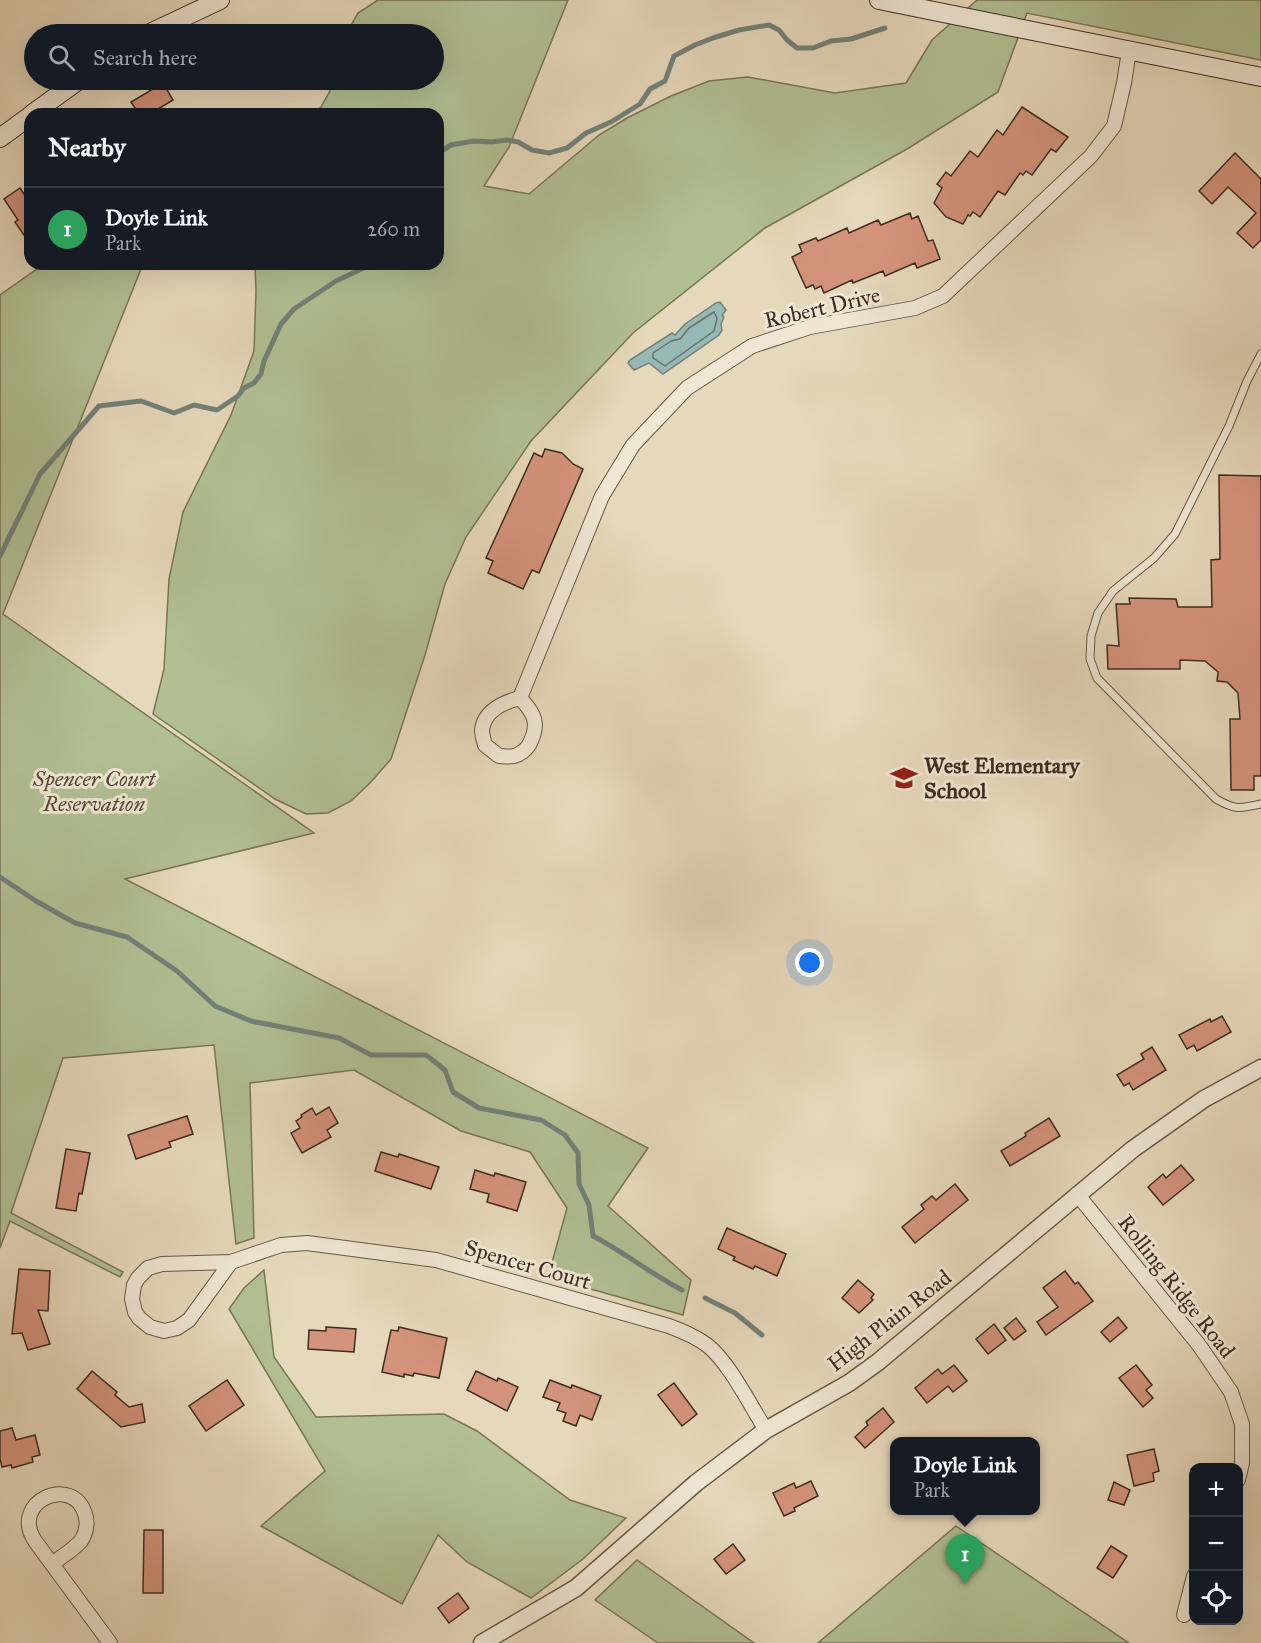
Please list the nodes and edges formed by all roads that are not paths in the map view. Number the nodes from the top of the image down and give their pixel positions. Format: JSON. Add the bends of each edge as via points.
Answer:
{"nodes":[{"id":1,"x":220,"y":0,"type":"edge"},
{"id":2,"x":879,"y":0,"type":"edge"},
{"id":3,"x":168,"y":24,"type":"edge"},
{"id":4,"x":1129,"y":51,"type":"junction"},
{"id":5,"x":1261,"y":77,"type":"edge"},
{"id":6,"x":65,"y":90,"type":"edge"},
{"id":7,"x":41,"y":108,"type":"edge"},
{"id":8,"x":24,"y":120,"type":"edge"},
{"id":9,"x":0,"y":138,"type":"edge"},
{"id":10,"x":1261,"y":354,"type":"edge"},
{"id":11,"x":520,"y":698,"type":"junction"},
{"id":12,"x":1261,"y":804,"type":"edge"},
{"id":13,"x":1261,"y":1068,"type":"edge"},
{"id":14,"x":1077,"y":1194,"type":"junction"},
{"id":15,"x":231,"y":1262,"type":"junction"},
{"id":16,"x":766,"y":1430,"type":"junction"},
{"id":17,"x":1242,"y":1463,"type":"edge"},
{"id":18,"x":51,"y":1564,"type":"junction"},
{"id":19,"x":1189,"y":1596,"type":"edge"},
{"id":20,"x":1184,"y":1615,"type":"dead end"},
{"id":21,"x":110,"y":1643,"type":"edge"},
{"id":22,"x":482,"y":1643,"type":"edge"}],
"edges":[{"from":1,"to":3,"type":"main road"},
{"from":2,"to":4,"type":"main road"},
{"from":4,"to":5,"type":"main road"},
{"from":4,"to":11,"type":"street","name":"Robert Drive","via":[[1114,126],[1097,148],[943,296],[915,308],[810,327],[752,346],[687,388],[633,445],[602,496]]},
{"from":6,"to":7,"type":"main road"},
{"from":8,"to":9,"type":"main road"},
{"from":10,"to":12,"type":"lane","via":[[1175,534],[1154,558],[1113,591],[1098,613],[1090,659],[1097,678],[1216,799],[1242,809]]},
{"from":11,"to":11,"type":"street","via":[[503,703],[489,715],[482,730],[485,745],[499,756],[515,756],[526,749],[536,732],[530,708]]},
{"from":13,"to":14,"type":"street","name":"High Plain Road","via":[[1195,1105]]},
{"from":14,"to":16,"type":"street","name":"High Plain Road","via":[[878,1362]]},
{"from":14,"to":17,"type":"street","name":"Rolling Ridge Road","via":[[1199,1345],[1231,1392],[1242,1424]]},
{"from":15,"to":15,"type":"street","name":"Spencer Court","via":[[162,1264],[148,1269],[134,1285],[135,1312],[144,1323],[157,1329],[184,1325]]},
{"from":15,"to":16,"type":"street","name":"Spencer Court","via":[[269,1248],[300,1243],[412,1256],[669,1326],[697,1338],[715,1353]]},
{"from":16,"to":22,"type":"street","name":"High Plain Road","via":[[696,1483],[576,1588]]},
{"from":18,"to":18,"type":"street","via":[[78,1543],[86,1527],[86,1515],[80,1504],[63,1495],[50,1495],[39,1501],[29,1517],[32,1536]]},
{"from":18,"to":21,"type":"street"},
{"from":19,"to":20,"type":"street"}]}
